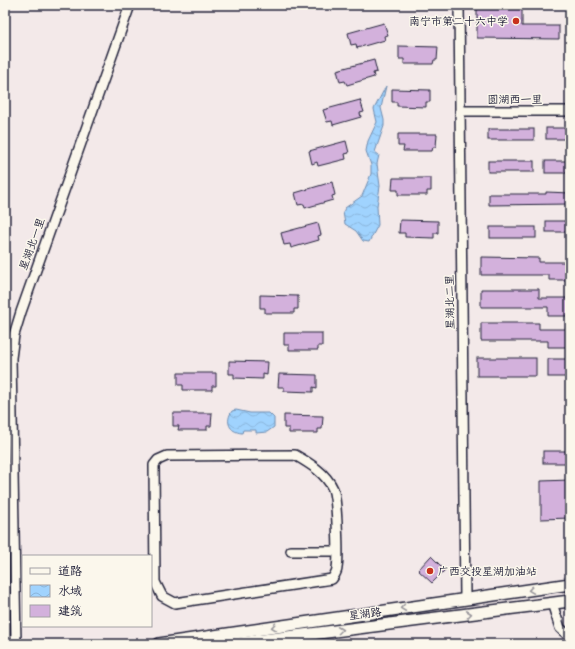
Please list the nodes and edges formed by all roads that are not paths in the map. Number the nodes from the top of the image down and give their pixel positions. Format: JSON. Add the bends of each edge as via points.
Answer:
{"nodes":[{"id":1,"x":130,"y":5,"type":"edge"},
{"id":2,"x":459,"y":5,"type":"edge"},
{"id":3,"x":460,"y":111,"type":"junction"},
{"id":4,"x":570,"y":111,"type":"edge"},
{"id":5,"x":291,"y":551,"type":"dead end"},
{"id":6,"x":337,"y":551,"type":"junction"},
{"id":7,"x":570,"y":584,"type":"edge"},
{"id":8,"x":465,"y":599,"type":"junction"},
{"id":9,"x":570,"y":601,"type":"edge"},
{"id":10,"x":552,"y":603,"type":"junction"},
{"id":11,"x":570,"y":637,"type":"edge"},
{"id":12,"x":16,"y":644,"type":"edge"},
{"id":13,"x":159,"y":644,"type":"edge"},
{"id":14,"x":232,"y":644,"type":"edge"}],
"edges":[{"from":1,"to":12,"type":"street","name":"星湖北一里","via":[[14,335],[11,358]]},
{"from":2,"to":3,"type":"street","name":"星湖北二里"},
{"from":3,"to":4,"type":"street","name":"圆湖西一里"},
{"from":3,"to":8,"type":"street","name":"星湖北二里"},
{"from":5,"to":6,"type":"street"},
{"from":6,"to":6,"type":"street","via":[[337,569],[332,579],[175,603],[162,596],[155,582],[154,465],[158,460],[168,456],[295,455],[324,475],[333,489],[336,503]]},
{"from":7,"to":8,"type":"main road","name":"星湖路","one_way":true},
{"from":8,"to":13,"type":"main road","name":"星湖路","one_way":true},
{"from":9,"to":10,"type":"main road","name":"星湖路"},
{"from":10,"to":11,"type":"street","via":[[560,628]]},
{"from":14,"to":10,"type":"main road","name":"星湖路","one_way":true}]}
